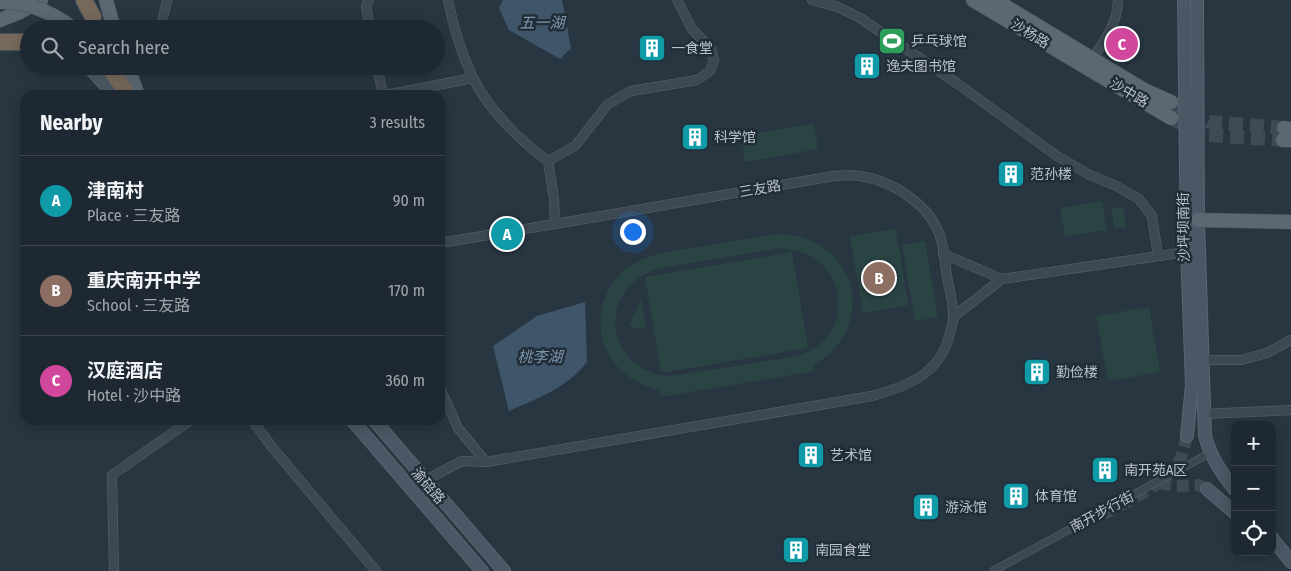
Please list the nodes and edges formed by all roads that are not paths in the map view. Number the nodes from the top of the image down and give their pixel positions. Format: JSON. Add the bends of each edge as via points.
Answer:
{"nodes":[{"id":1,"x":25,"y":0,"type":"edge"},
{"id":2,"x":41,"y":0,"type":"edge"},
{"id":3,"x":82,"y":0,"type":"edge"},
{"id":4,"x":106,"y":0,"type":"edge"},
{"id":5,"x":167,"y":0,"type":"edge"},
{"id":6,"x":368,"y":0,"type":"edge"},
{"id":7,"x":448,"y":0,"type":"edge"},
{"id":8,"x":677,"y":0,"type":"edge"},
{"id":9,"x":812,"y":0,"type":"edge"},
{"id":10,"x":973,"y":0,"type":"edge"},
{"id":11,"x":995,"y":0,"type":"edge"},
{"id":12,"x":1118,"y":0,"type":"edge"},
{"id":13,"x":1184,"y":0,"type":"edge"},
{"id":14,"x":1197,"y":0,"type":"edge"},
{"id":15,"x":0,"y":2,"type":"edge"},
{"id":16,"x":0,"y":10,"type":"edge"},
{"id":17,"x":0,"y":20,"type":"edge"},
{"id":18,"x":61,"y":20,"type":"edge"},
{"id":19,"x":94,"y":20,"type":"edge"},
{"id":20,"x":112,"y":20,"type":"edge"},
{"id":21,"x":163,"y":20,"type":"edge"},
{"id":22,"x":368,"y":20,"type":"edge"},
{"id":23,"x":0,"y":34,"type":"edge"},
{"id":24,"x":20,"y":37,"type":"edge"},
{"id":25,"x":0,"y":42,"type":"edge"},
{"id":26,"x":20,"y":42,"type":"edge"},
{"id":27,"x":1089,"y":63,"type":"junction"},
{"id":28,"x":96,"y":75,"type":"edge"},
{"id":29,"x":114,"y":75,"type":"edge"},
{"id":30,"x":119,"y":75,"type":"edge"},
{"id":31,"x":127,"y":75,"type":"edge"},
{"id":32,"x":379,"y":75,"type":"edge"},
{"id":33,"x":473,"y":78,"type":"junction"},
{"id":34,"x":114,"y":90,"type":"edge"},
{"id":35,"x":123,"y":90,"type":"edge"},
{"id":36,"x":124,"y":90,"type":"edge"},
{"id":37,"x":126,"y":90,"type":"edge"},
{"id":38,"x":383,"y":90,"type":"edge"},
{"id":39,"x":410,"y":90,"type":"edge"},
{"id":40,"x":1171,"y":102,"type":"tunnel mouth"},
{"id":41,"x":1171,"y":118,"type":"tunnel mouth"},
{"id":42,"x":548,"y":161,"type":"junction"},
{"id":43,"x":1198,"y":220,"type":"junction"},
{"id":44,"x":1291,"y":222,"type":"edge"},
{"id":45,"x":555,"y":224,"type":"junction"},
{"id":46,"x":445,"y":242,"type":"edge"},
{"id":47,"x":1193,"y":251,"type":"junction"},
{"id":48,"x":943,"y":254,"type":"junction"},
{"id":49,"x":1158,"y":256,"type":"junction"},
{"id":50,"x":1002,"y":279,"type":"junction"},
{"id":51,"x":953,"y":318,"type":"junction"},
{"id":52,"x":1291,"y":340,"type":"edge"},
{"id":53,"x":1202,"y":360,"type":"junction"},
{"id":54,"x":445,"y":399,"type":"edge"},
{"id":55,"x":1291,"y":410,"type":"edge"},
{"id":56,"x":1204,"y":414,"type":"junction"},
{"id":57,"x":184,"y":425,"type":"edge"},
{"id":58,"x":256,"y":425,"type":"edge"},
{"id":59,"x":356,"y":425,"type":"edge"},
{"id":60,"x":378,"y":425,"type":"edge"},
{"id":61,"x":1187,"y":436,"type":"tunnel mouth"},
{"id":62,"x":1210,"y":453,"type":"junction"},
{"id":63,"x":486,"y":462,"type":"junction"},
{"id":64,"x":426,"y":480,"type":"junction"},
{"id":65,"x":1231,"y":485,"type":"edge"},
{"id":66,"x":1206,"y":489,"type":"tunnel mouth"},
{"id":67,"x":413,"y":492,"type":"junction"},
{"id":68,"x":1233,"y":511,"type":"edge"},
{"id":69,"x":1276,"y":543,"type":"edge"},
{"id":70,"x":1276,"y":552,"type":"edge"},
{"id":71,"x":1291,"y":562,"type":"edge"},
{"id":72,"x":1291,"y":568,"type":"edge"},
{"id":73,"x":114,"y":571,"type":"edge"},
{"id":74,"x":376,"y":571,"type":"edge"},
{"id":75,"x":482,"y":571,"type":"edge"},
{"id":76,"x":504,"y":571,"type":"edge"},
{"id":77,"x":993,"y":571,"type":"edge"}],
"edges":[{"from":1,"to":16,"type":"highway"},
{"from":2,"to":17,"type":"main road"},
{"from":3,"to":19,"type":"highway"},
{"from":4,"to":20,"type":"main road"},
{"from":5,"to":21,"type":"street"},
{"from":6,"to":22,"type":"street"},
{"from":7,"to":33,"type":"street"},
{"from":8,"to":42,"type":"street","via":[[692,29],[711,49],[714,60],[710,71],[698,80],[631,91],[608,104],[575,146]]},
{"from":9,"to":49,"type":"street","via":[[838,7],[860,18],[1057,156],[1139,199],[1152,216]]},
{"from":10,"to":27,"type":"main road","name":"沙杨路"},
{"from":11,"to":27,"type":"main road","name":"沙杨路"},
{"from":12,"to":27,"type":"street","via":[[1111,29]]},
{"from":13,"to":47,"type":"main road","name":"沙坪坝南街"},
{"from":14,"to":43,"type":"main road","name":"沙坪坝南街"},
{"from":15,"to":18,"type":"main road","bridge":true,"via":[[27,4]]},
{"from":23,"to":24,"type":"main road"},
{"from":25,"to":26,"type":"highway"},
{"from":27,"to":40,"type":"main road","name":"沙中路"},
{"from":27,"to":41,"type":"main road","name":"沙中路"},
{"from":28,"to":34,"type":"main road"},
{"from":29,"to":35,"type":"highway"},
{"from":30,"to":36,"type":"main road"},
{"from":31,"to":37,"type":"main road"},
{"from":32,"to":38,"type":"street"},
{"from":33,"to":39,"type":"street"},
{"from":33,"to":42,"type":"street","via":[[500,118]]},
{"from":42,"to":45,"type":"street"},
{"from":43,"to":44,"type":"main road"},
{"from":43,"to":47,"type":"main road","name":"沙坪坝南街"},
{"from":45,"to":46,"type":"street","name":"三友路"},
{"from":45,"to":48,"type":"street","name":"三友路","via":[[834,176],[860,176],[892,187],[916,202],[929,216],[940,238]]},
{"from":47,"to":49,"type":"street"},
{"from":47,"to":53,"type":"main road","name":"沙坪坝南街"},
{"from":47,"to":61,"type":"main road","name":"沙坪坝南街","via":[[1192,385]]},
{"from":48,"to":50,"type":"street"},
{"from":48,"to":51,"type":"street","name":"三友路"},
{"from":49,"to":50,"type":"street"},
{"from":50,"to":51,"type":"street"},
{"from":51,"to":63,"type":"street","via":[[947,344],[932,368],[914,381],[892,390]]},
{"from":52,"to":53,"type":"street","via":[[1267,353],[1241,360]]},
{"from":53,"to":56,"type":"main road","name":"沙坪坝南街"},
{"from":54,"to":63,"type":"street","via":[[458,428]]},
{"from":55,"to":56,"type":"street"},
{"from":56,"to":62,"type":"main road","name":"沙坪坝南街"},
{"from":57,"to":73,"type":"street","via":[[112,475]]},
{"from":58,"to":74,"type":"street"},
{"from":59,"to":67,"type":"main road","name":"渝碚路"},
{"from":60,"to":64,"type":"main road","name":"渝碚路"},
{"from":62,"to":65,"type":"main road","name":"沙坪坝南街"},
{"from":62,"to":77,"type":"street","name":"南开步行街"},
{"from":63,"to":64,"type":"street","via":[[462,461]]},
{"from":64,"to":67,"type":"street"},
{"from":64,"to":76,"type":"main road","name":"渝碚路"},
{"from":66,"to":68,"type":"main road"},
{"from":67,"to":75,"type":"main road","name":"渝碚路"},
{"from":69,"to":71,"type":"main road"},
{"from":70,"to":72,"type":"main road"}]}
